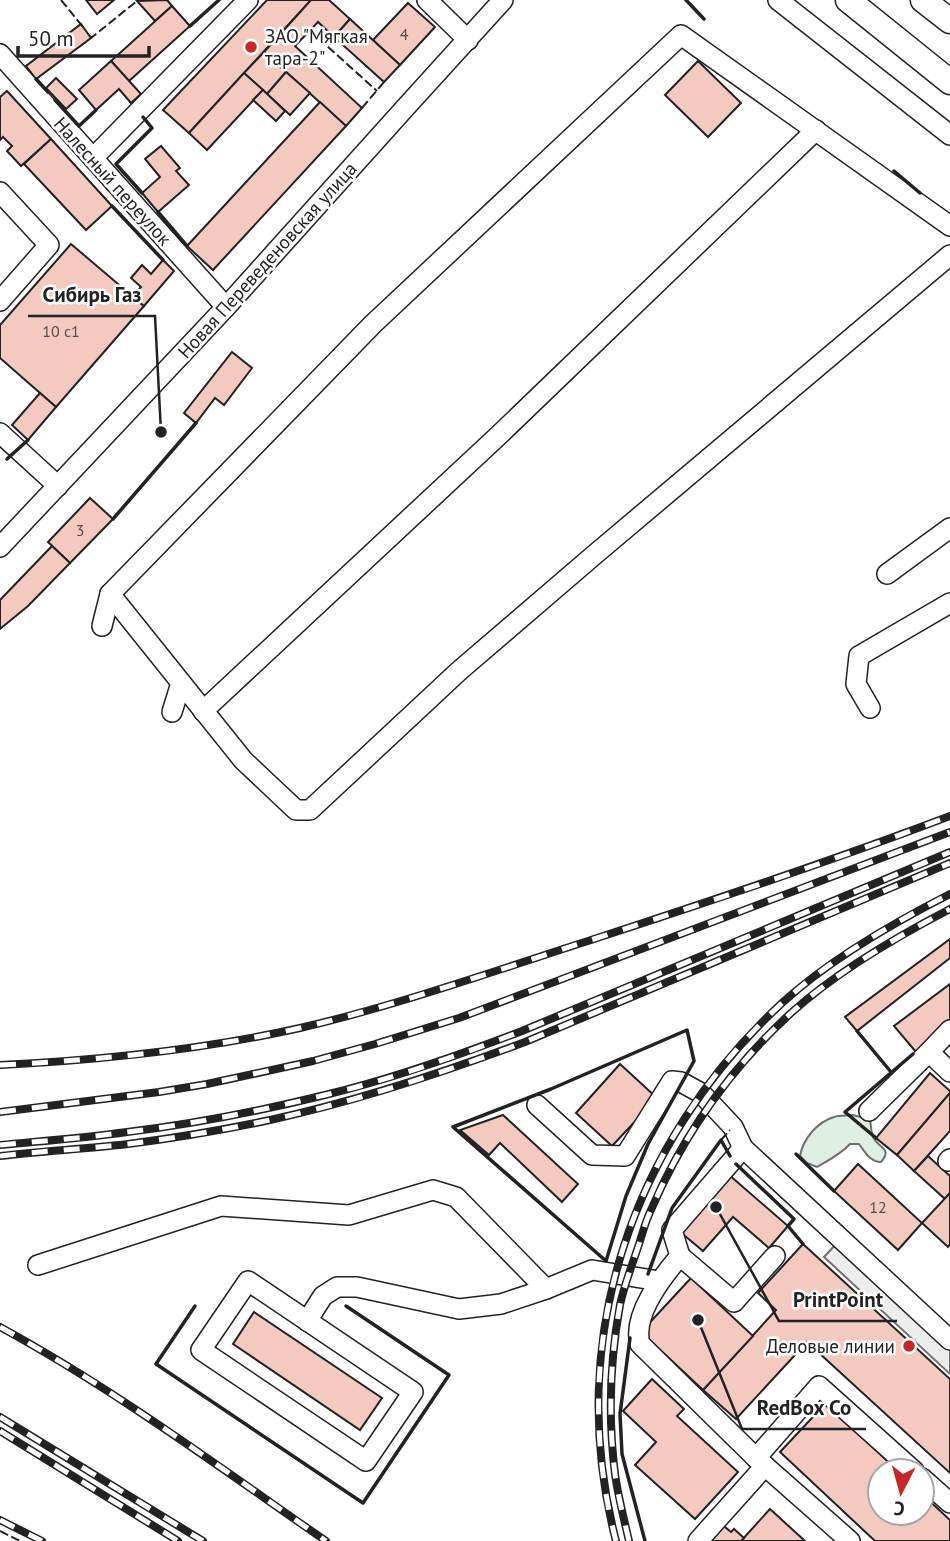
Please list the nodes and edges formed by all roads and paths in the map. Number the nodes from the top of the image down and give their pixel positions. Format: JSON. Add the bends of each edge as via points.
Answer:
{"nodes":[{"id":1,"x":248,"y":0,"type":"edge"},
{"id":2,"x":427,"y":0,"type":"edge"},
{"id":3,"x":503,"y":0,"type":"edge"},
{"id":4,"x":778,"y":0,"type":"edge"},
{"id":5,"x":848,"y":0,"type":"edge"},
{"id":6,"x":923,"y":0,"type":"edge"},
{"id":7,"x":950,"y":21,"type":"edge"},
{"id":8,"x":468,"y":40,"type":"junction"},
{"id":9,"x":4,"y":68,"type":"edge"},
{"id":10,"x":950,"y":82,"type":"edge"},
{"id":11,"x":816,"y":130,"type":"junction"},
{"id":12,"x":950,"y":135,"type":"edge"},
{"id":13,"x":93,"y":158,"type":"junction"},
{"id":14,"x":0,"y":192,"type":"edge"},
{"id":15,"x":950,"y":226,"type":"edge"},
{"id":16,"x":950,"y":256,"type":"edge"},
{"id":17,"x":0,"y":300,"type":"edge"},
{"id":18,"x":226,"y":307,"type":"junction"},
{"id":19,"x":0,"y":433,"type":"edge"},
{"id":20,"x":58,"y":486,"type":"junction"},
{"id":21,"x":950,"y":528,"type":"edge"},
{"id":22,"x":0,"y":548,"type":"edge"},
{"id":23,"x":887,"y":574,"type":"dead end"},
{"id":24,"x":110,"y":594,"type":"junction"},
{"id":25,"x":950,"y":603,"type":"edge"},
{"id":26,"x":102,"y":626,"type":"dead end"},
{"id":27,"x":181,"y":683,"type":"junction"},
{"id":28,"x":870,"y":708,"type":"dead end"},
{"id":29,"x":202,"y":711,"type":"junction"},
{"id":30,"x":172,"y":712,"type":"dead end"},
{"id":31,"x":950,"y":1030,"type":"edge"},
{"id":32,"x":929,"y":1052,"type":"junction"},
{"id":33,"x":950,"y":1072,"type":"edge"},
{"id":34,"x":537,"y":1105,"type":"dead end"},
{"id":35,"x":869,"y":1111,"type":"dead end"},
{"id":36,"x":743,"y":1148,"type":"junction"},
{"id":37,"x":680,"y":1256,"type":"junction"},
{"id":38,"x":775,"y":1256,"type":"dead end"},
{"id":39,"x":38,"y":1265,"type":"dead end"},
{"id":40,"x":659,"y":1281,"type":"junction"},
{"id":41,"x":546,"y":1289,"type":"junction"},
{"id":42,"x":307,"y":1321,"type":"junction"},
{"id":43,"x":950,"y":1340,"type":"edge"},
{"id":44,"x":899,"y":1457,"type":"edge"},
{"id":45,"x":761,"y":1462,"type":"junction"},
{"id":46,"x":936,"y":1490,"type":"edge"},
{"id":47,"x":950,"y":1503,"type":"edge"},
{"id":48,"x":698,"y":1541,"type":"edge"},
{"id":49,"x":850,"y":1541,"type":"edge"}],
"edges":[{"from":1,"to":13,"type":"street"},
{"from":2,"to":8,"type":"street"},
{"from":3,"to":8,"type":"street","name":"Новая Переведеновская улица"},
{"from":4,"to":12,"type":"street"},
{"from":5,"to":10,"type":"main road"},
{"from":6,"to":7,"type":"main road"},
{"from":8,"to":18,"type":"street","name":"Новая Переведеновская улица"},
{"from":9,"to":13,"type":"street","name":"Налесный переулок"},
{"from":11,"to":15,"type":"street"},
{"from":11,"to":24,"type":"street","via":[[681,35],[373,324]]},
{"from":11,"to":29,"type":"street","via":[[498,436]]},
{"from":13,"to":18,"type":"street","name":"Налесный переулок"},
{"from":14,"to":17,"type":"street","via":[[49,245]]},
{"from":16,"to":29,"type":"street","via":[[470,662],[310,810],[296,810],[270,789]]},
{"from":18,"to":20,"type":"street","name":"Новая Переведеновская улица"},
{"from":19,"to":20,"type":"street"},
{"from":20,"to":22,"type":"street","name":"Новая Переведеновская улица"},
{"from":21,"to":23,"type":"street"},
{"from":24,"to":26,"type":"street"},
{"from":24,"to":27,"type":"street"},
{"from":25,"to":28,"type":"street","via":[[859,656],[856,684]]},
{"from":27,"to":29,"type":"street"},
{"from":27,"to":30,"type":"street"},
{"from":31,"to":32,"type":"street"},
{"from":32,"to":33,"type":"street"},
{"from":32,"to":35,"type":"street"},
{"from":34,"to":36,"type":"street","via":[[592,1155],[625,1156],[672,1082],[681,1082],[701,1093],[733,1127]]},
{"from":36,"to":37,"type":"street","via":[[672,1230]]},
{"from":36,"to":43,"type":"street"},
{"from":37,"to":38,"type":"street","via":[[734,1302]]},
{"from":37,"to":40,"type":"street"},
{"from":39,"to":41,"type":"street","via":[[221,1206],[349,1215],[433,1190],[456,1197]]},
{"from":40,"to":41,"type":"street","via":[[592,1269]]},
{"from":40,"to":45,"type":"street","via":[[642,1316],[637,1335],[640,1344]]},
{"from":41,"to":42,"type":"street","via":[[501,1304],[459,1308],[337,1287],[323,1296]]},
{"from":42,"to":42,"type":"street","via":[[413,1392],[366,1461],[201,1350],[248,1281]]},
{"from":44,"to":45,"type":"street","via":[[819,1387]]},
{"from":45,"to":48,"type":"street"},
{"from":45,"to":49,"type":"street"},
{"from":46,"to":47,"type":"street"}]}
